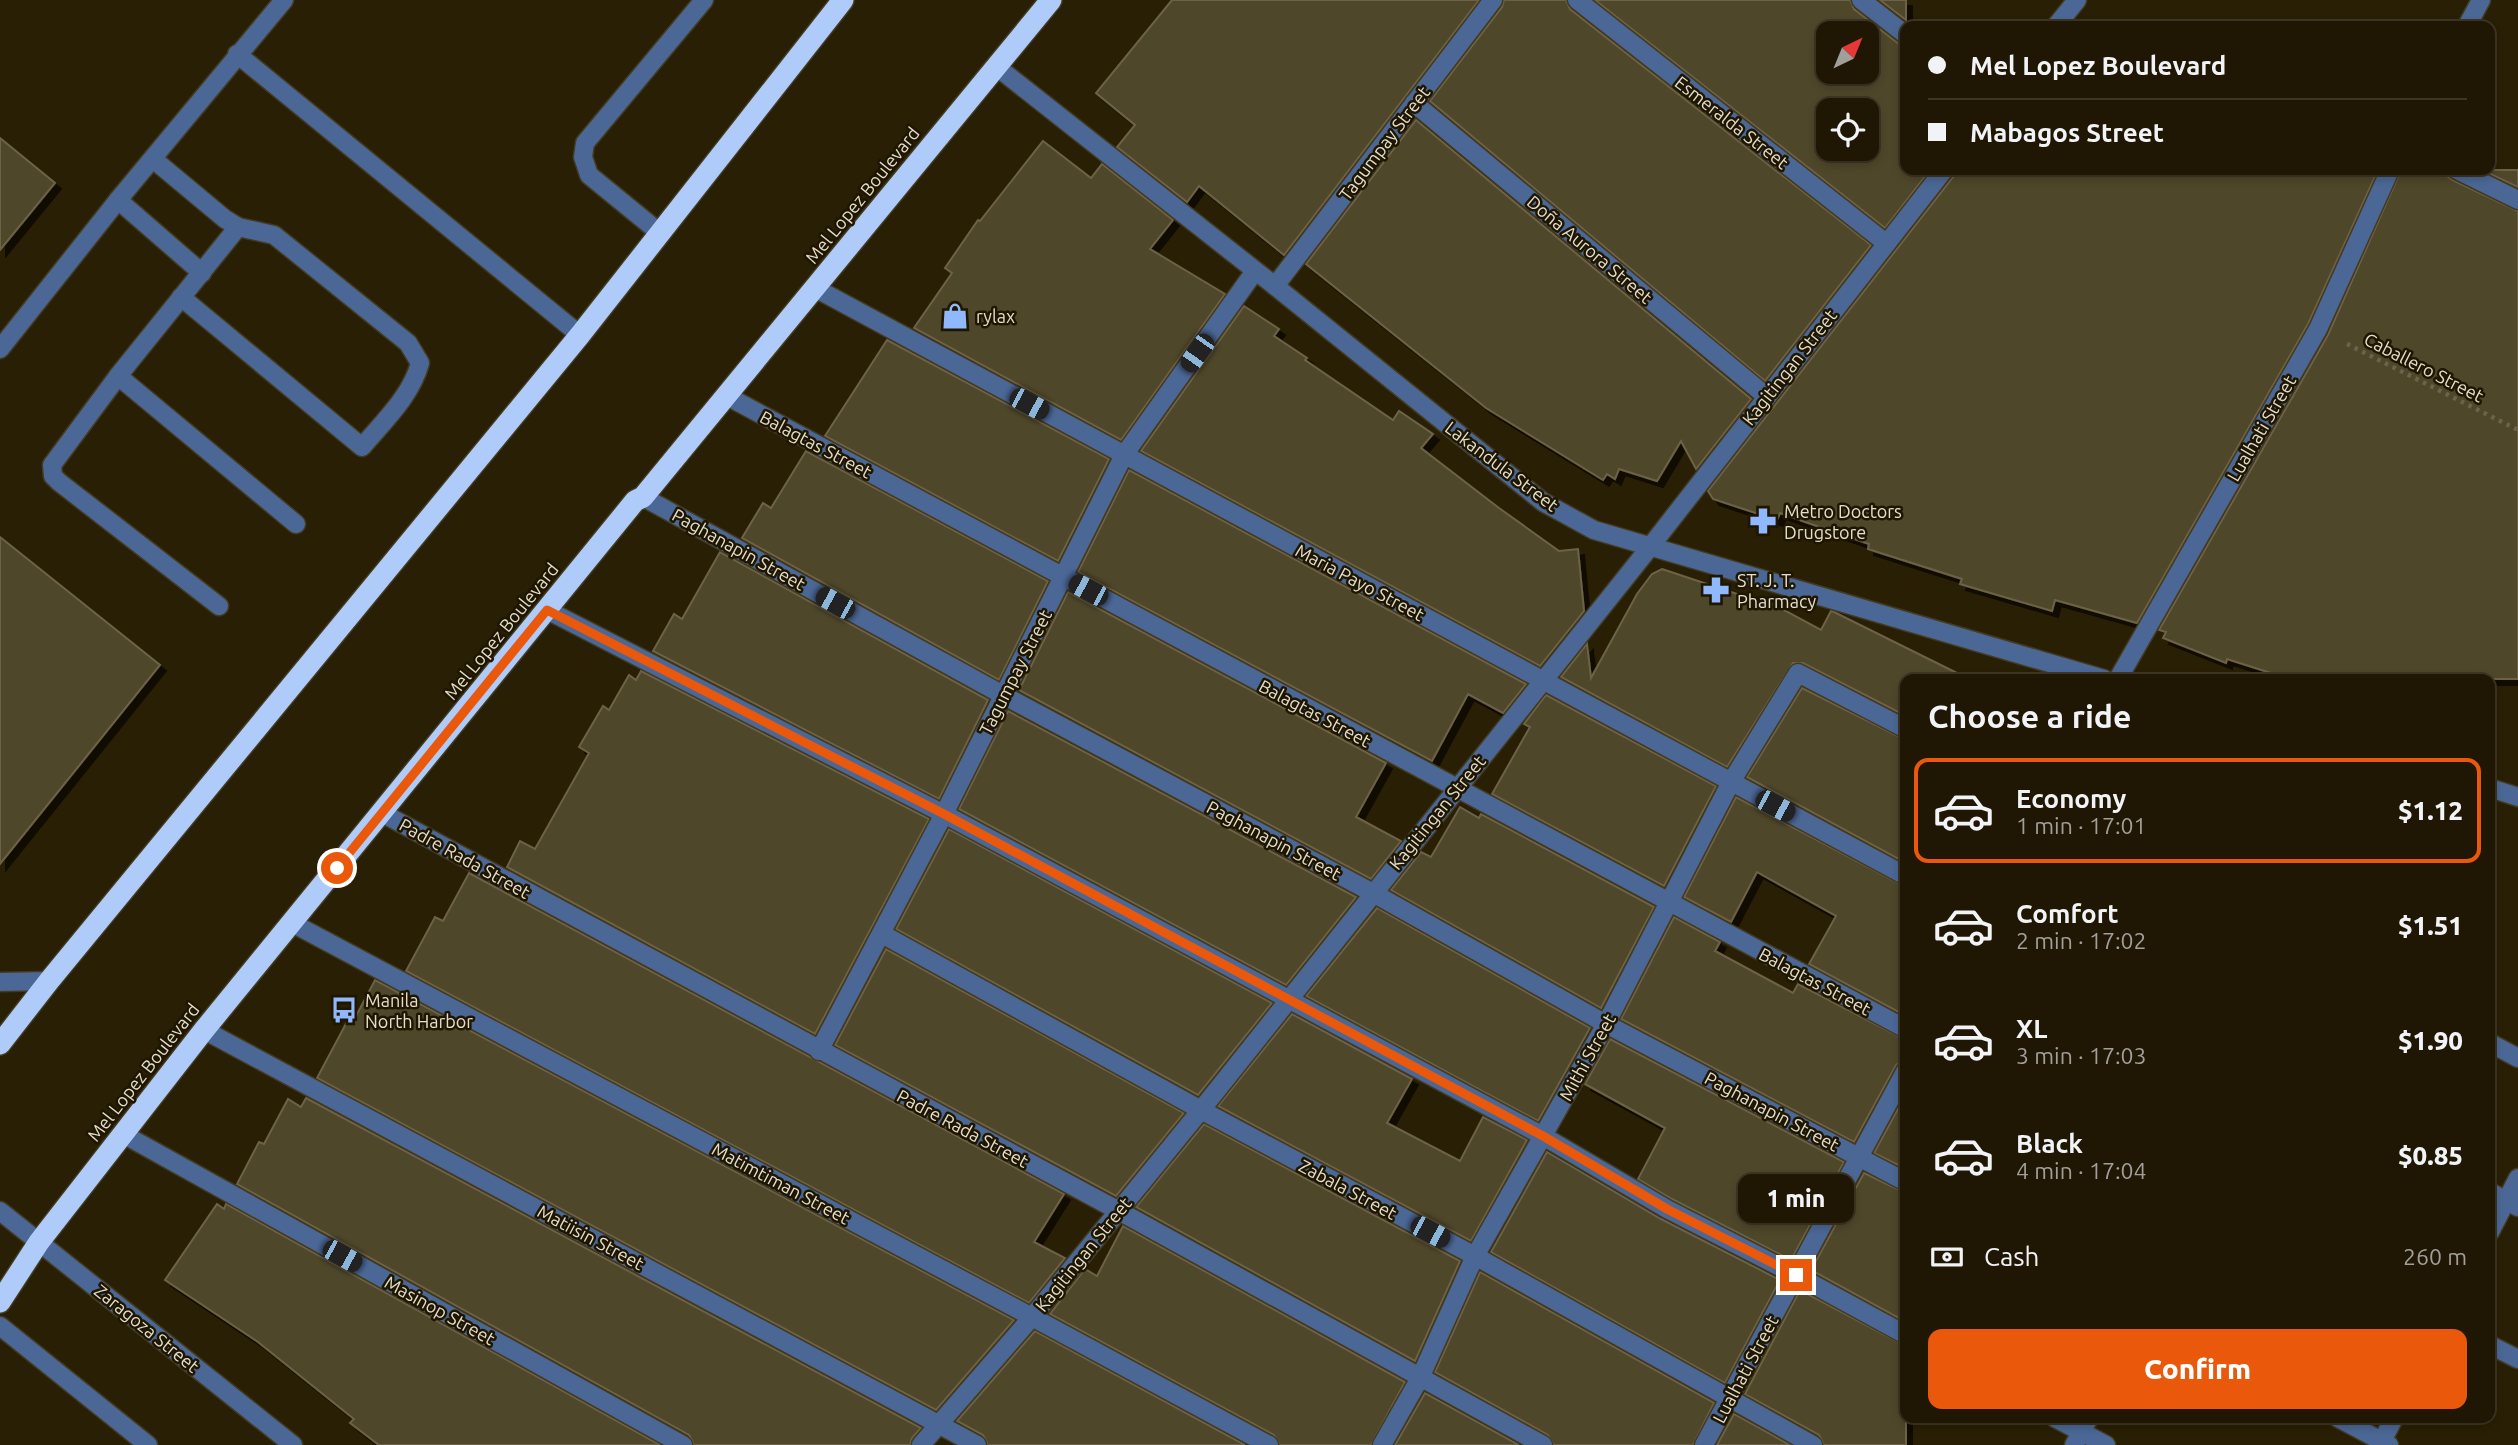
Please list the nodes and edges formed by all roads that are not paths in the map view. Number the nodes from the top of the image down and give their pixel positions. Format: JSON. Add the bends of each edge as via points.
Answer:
{"nodes":[{"id":1,"x":284,"y":0,"type":"edge"},
{"id":2,"x":704,"y":0,"type":"edge"},
{"id":3,"x":843,"y":0,"type":"edge"},
{"id":4,"x":1051,"y":0,"type":"edge"},
{"id":5,"x":1493,"y":0,"type":"edge"},
{"id":6,"x":1577,"y":0,"type":"edge"},
{"id":7,"x":1861,"y":0,"type":"edge"},
{"id":8,"x":2077,"y":0,"type":"edge"},
{"id":9,"x":2481,"y":0,"type":"edge"},
{"id":10,"x":2060,"y":21,"type":"edge"},
{"id":11,"x":2470,"y":21,"type":"edge"},
{"id":12,"x":1900,"y":30,"type":"edge"},
{"id":13,"x":237,"y":54,"type":"junction"},
{"id":14,"x":997,"y":67,"type":"junction"},
{"id":15,"x":1414,"y":103,"type":"junction"},
{"id":16,"x":152,"y":159,"type":"junction"},
{"id":17,"x":1940,"y":175,"type":"edge"},
{"id":18,"x":2388,"y":175,"type":"edge"},
{"id":19,"x":2467,"y":175,"type":"edge"},
{"id":20,"x":118,"y":200,"type":"junction"},
{"id":21,"x":2518,"y":200,"type":"edge"},
{"id":22,"x":239,"y":227,"type":"junction"},
{"id":23,"x":660,"y":233,"type":"junction"},
{"id":24,"x":1886,"y":243,"type":"junction"},
{"id":25,"x":1255,"y":271,"type":"junction"},
{"id":26,"x":202,"y":272,"type":"junction"},
{"id":27,"x":1275,"y":286,"type":"junction"},
{"id":28,"x":815,"y":288,"type":"junction"},
{"id":29,"x":181,"y":297,"type":"junction"},
{"id":30,"x":580,"y":335,"type":"junction"},
{"id":31,"x":0,"y":349,"type":"edge"},
{"id":32,"x":118,"y":376,"type":"junction"},
{"id":33,"x":725,"y":396,"type":"junction"},
{"id":34,"x":1766,"y":396,"type":"junction"},
{"id":35,"x":1124,"y":455,"type":"junction"},
{"id":36,"x":643,"y":497,"type":"junction"},
{"id":37,"x":296,"y":524,"type":"dead end"},
{"id":38,"x":1650,"y":547,"type":"junction"},
{"id":39,"x":1063,"y":577,"type":"junction"},
{"id":40,"x":219,"y":606,"type":"dead end"},
{"id":41,"x":547,"y":610,"type":"junction"},
{"id":42,"x":2087,"y":674,"type":"edge"},
{"id":43,"x":2121,"y":674,"type":"edge"},
{"id":44,"x":1542,"y":680,"type":"junction"},
{"id":45,"x":1003,"y":695,"type":"junction"},
{"id":46,"x":1900,"y":726,"type":"edge"},
{"id":47,"x":1731,"y":782,"type":"junction"},
{"id":48,"x":1456,"y":788,"type":"junction"},
{"id":49,"x":2495,"y":790,"type":"edge"},
{"id":50,"x":2518,"y":797,"type":"edge"},
{"id":51,"x":382,"y":813,"type":"junction"},
{"id":52,"x":944,"y":814,"type":"junction"},
{"id":53,"x":1900,"y":873,"type":"edge"},
{"id":54,"x":1373,"y":893,"type":"junction"},
{"id":55,"x":1667,"y":903,"type":"junction"},
{"id":56,"x":292,"y":923,"type":"junction"},
{"id":57,"x":883,"y":934,"type":"junction"},
{"id":58,"x":48,"y":981,"type":"junction"},
{"id":59,"x":0,"y":982,"type":"edge"},
{"id":60,"x":1287,"y":1000,"type":"junction"},
{"id":61,"x":1606,"y":1024,"type":"junction"},
{"id":62,"x":1900,"y":1026,"type":"edge"},
{"id":63,"x":204,"y":1030,"type":"junction"},
{"id":64,"x":0,"y":1044,"type":"edge"},
{"id":65,"x":2495,"y":1046,"type":"edge"},
{"id":66,"x":819,"y":1051,"type":"junction"},
{"id":67,"x":2518,"y":1058,"type":"edge"},
{"id":68,"x":1900,"y":1081,"type":"edge"},
{"id":69,"x":1201,"y":1110,"type":"junction"},
{"id":70,"x":123,"y":1134,"type":"junction"},
{"id":71,"x":1543,"y":1136,"type":"junction"},
{"id":72,"x":1859,"y":1157,"type":"junction"},
{"id":73,"x":2518,"y":1178,"type":"edge"},
{"id":74,"x":1900,"y":1179,"type":"edge"},
{"id":75,"x":2505,"y":1200,"type":"edge"},
{"id":76,"x":0,"y":1211,"type":"edge"},
{"id":77,"x":1119,"y":1211,"type":"junction"},
{"id":78,"x":2495,"y":1221,"type":"edge"},
{"id":79,"x":39,"y":1242,"type":"junction"},
{"id":80,"x":1475,"y":1256,"type":"junction"},
{"id":81,"x":1796,"y":1275,"type":"junction"},
{"id":82,"x":0,"y":1302,"type":"edge"},
{"id":83,"x":1032,"y":1317,"type":"junction"},
{"id":84,"x":0,"y":1326,"type":"edge"},
{"id":85,"x":1900,"y":1332,"type":"edge"},
{"id":86,"x":2495,"y":1348,"type":"edge"},
{"id":87,"x":2518,"y":1359,"type":"edge"},
{"id":88,"x":1420,"y":1378,"type":"junction"},
{"id":89,"x":1729,"y":1399,"type":"junction"},
{"id":90,"x":2065,"y":1423,"type":"edge"},
{"id":91,"x":2347,"y":1423,"type":"edge"},
{"id":92,"x":2392,"y":1423,"type":"edge"},
{"id":93,"x":939,"y":1424,"type":"junction"},
{"id":94,"x":2082,"y":1432,"type":"edge"},
{"id":95,"x":2384,"y":1444,"type":"edge"},
{"id":96,"x":148,"y":1445,"type":"edge"},
{"id":97,"x":293,"y":1445,"type":"edge"},
{"id":98,"x":683,"y":1445,"type":"edge"},
{"id":99,"x":921,"y":1445,"type":"edge"},
{"id":100,"x":977,"y":1445,"type":"edge"},
{"id":101,"x":1269,"y":1445,"type":"edge"},
{"id":102,"x":1382,"y":1445,"type":"edge"},
{"id":103,"x":1543,"y":1445,"type":"edge"},
{"id":104,"x":1704,"y":1445,"type":"edge"},
{"id":105,"x":1813,"y":1445,"type":"edge"},
{"id":106,"x":2106,"y":1445,"type":"edge"}],
"edges":[{"from":1,"to":13,"type":"street"},
{"from":2,"to":23,"type":"street","via":[[585,143],[583,158],[589,174]]},
{"from":3,"to":23,"type":"highway"},
{"from":4,"to":14,"type":"highway","name":"Mel Lopez Boulevard"},
{"from":5,"to":15,"type":"street","name":"Tagumpay Street"},
{"from":6,"to":24,"type":"street","name":"Esmeralda Street"},
{"from":7,"to":12,"type":"street"},
{"from":8,"to":10,"type":"street"},
{"from":9,"to":11,"type":"street"},
{"from":13,"to":16,"type":"street"},
{"from":13,"to":30,"type":"street"},
{"from":14,"to":25,"type":"street","name":"Lakandula Street"},
{"from":14,"to":28,"type":"highway","name":"Mel Lopez Boulevard"},
{"from":15,"to":27,"type":"street","name":"Tagumpay Street"},
{"from":15,"to":34,"type":"street","name":"Doña Aurora Street"},
{"from":16,"to":20,"type":"street"},
{"from":16,"to":22,"type":"street"},
{"from":17,"to":24,"type":"street","name":"Kagitingan Street"},
{"from":18,"to":43,"type":"street","name":"Lualhati Street","via":[[2318,329]]},
{"from":19,"to":21,"type":"street"},
{"from":20,"to":26,"type":"street"},
{"from":20,"to":31,"type":"street"},
{"from":22,"to":26,"type":"street"},
{"from":22,"to":29,"type":"street","via":[[274,235],[408,344],[420,363],[415,381],[400,403],[362,447]]},
{"from":23,"to":30,"type":"highway"},
{"from":24,"to":34,"type":"street","name":"Kagitingan Street"},
{"from":25,"to":27,"type":"street","name":"Lakandula Street"},
{"from":25,"to":35,"type":"street","name":"Tagumpay Street"},
{"from":26,"to":29,"type":"street"},
{"from":27,"to":38,"type":"street","name":"Lakandula Street","via":[[1543,502],[1594,530]]},
{"from":28,"to":33,"type":"highway","name":"Mel Lopez Boulevard"},
{"from":28,"to":35,"type":"street","name":"Maria Payo Street"},
{"from":29,"to":32,"type":"street"},
{"from":30,"to":58,"type":"highway"},
{"from":32,"to":37,"type":"street"},
{"from":32,"to":40,"type":"street","via":[[52,465],[53,476]]},
{"from":33,"to":36,"type":"highway","name":"Mel Lopez Boulevard"},
{"from":33,"to":39,"type":"street","name":"Balagtas Street"},
{"from":34,"to":38,"type":"street","name":"Kagitingan Street"},
{"from":35,"to":39,"type":"street","name":"Tagumpay Street"},
{"from":35,"to":44,"type":"street","name":"Maria Payo Street"},
{"from":36,"to":41,"type":"highway","name":"Mel Lopez Boulevard","via":[[635,501]]},
{"from":36,"to":45,"type":"street","name":"Paghanapin Street"},
{"from":38,"to":42,"type":"street","name":"Lakandula Street"},
{"from":38,"to":44,"type":"street","name":"Kagitingan Street"},
{"from":39,"to":45,"type":"street","name":"Tagumpay Street"},
{"from":39,"to":48,"type":"street","name":"Balagtas Street"},
{"from":41,"to":51,"type":"highway","name":"Mel Lopez Boulevard"},
{"from":41,"to":52,"type":"street"},
{"from":44,"to":47,"type":"street","name":"Maria Payo Street"},
{"from":44,"to":48,"type":"street","name":"Kagitingan Street"},
{"from":45,"to":52,"type":"street","name":"Tagumpay Street"},
{"from":45,"to":54,"type":"street","name":"Paghanapin Street"},
{"from":46,"to":47,"type":"street","name":"Mithi Street","via":[[1798,673]]},
{"from":47,"to":53,"type":"street","name":"Maria Payo Street"},
{"from":47,"to":55,"type":"street","name":"Mithi Street"},
{"from":48,"to":54,"type":"street","name":"Kagitingan Street"},
{"from":48,"to":55,"type":"street","name":"Balagtas Street"},
{"from":49,"to":50,"type":"street"},
{"from":51,"to":56,"type":"highway","name":"Mel Lopez Boulevard"},
{"from":51,"to":66,"type":"street","name":"Padre Rada Street"},
{"from":52,"to":57,"type":"street","name":"Tagumpay Street"},
{"from":52,"to":60,"type":"street"},
{"from":54,"to":60,"type":"street","name":"Kagitingan Street"},
{"from":54,"to":61,"type":"street","name":"Paghanapin Street"},
{"from":55,"to":61,"type":"street","name":"Mithi Street"},
{"from":55,"to":62,"type":"street","name":"Balagtas Street"},
{"from":56,"to":63,"type":"highway","name":"Mel Lopez Boulevard"},
{"from":56,"to":83,"type":"street","name":"Matimtiman Street"},
{"from":57,"to":66,"type":"street","name":"Tagumpay Street"},
{"from":57,"to":69,"type":"street","name":"Zabala Street"},
{"from":58,"to":59,"type":"street"},
{"from":58,"to":64,"type":"highway"},
{"from":60,"to":69,"type":"street","name":"Kagitingan Street"},
{"from":60,"to":71,"type":"street"},
{"from":61,"to":71,"type":"street","name":"Mithi Street"},
{"from":61,"to":72,"type":"street","name":"Paghanapin Street"},
{"from":63,"to":70,"type":"highway","name":"Mel Lopez Boulevard"},
{"from":63,"to":93,"type":"street","name":"Matiisin Street"},
{"from":65,"to":67,"type":"street"},
{"from":66,"to":77,"type":"street","name":"Padre Rada Street"},
{"from":68,"to":72,"type":"street","name":"Lualhati Street"},
{"from":69,"to":77,"type":"street","name":"Kagitingan Street"},
{"from":69,"to":80,"type":"street","name":"Zabala Street"},
{"from":70,"to":79,"type":"highway","name":"Mel Lopez Boulevard"},
{"from":70,"to":98,"type":"street","name":"Masinop Street"},
{"from":71,"to":80,"type":"street","name":"Mithi Street"},
{"from":71,"to":81,"type":"street","via":[[1667,1209]]},
{"from":72,"to":74,"type":"street","name":"Paghanapin Street"},
{"from":72,"to":81,"type":"street","name":"Lualhati Street"},
{"from":73,"to":75,"type":"street"},
{"from":75,"to":78,"type":"street"},
{"from":76,"to":79,"type":"street","name":"Zaragoza Street"},
{"from":77,"to":83,"type":"street","name":"Kagitingan Street"},
{"from":77,"to":88,"type":"street","name":"Padre Rada Street"},
{"from":79,"to":82,"type":"highway","name":"Mel Lopez Boulevard"},
{"from":79,"to":97,"type":"street","name":"Zaragoza Street"},
{"from":80,"to":88,"type":"street","name":"Mithi Street"},
{"from":80,"to":89,"type":"street","name":"Zabala Street"},
{"from":81,"to":85,"type":"street"},
{"from":81,"to":89,"type":"street","name":"Lualhati Street"},
{"from":83,"to":93,"type":"street","name":"Kagitingan Street"},
{"from":83,"to":101,"type":"street","name":"Matimtiman Street"},
{"from":84,"to":96,"type":"street"},
{"from":86,"to":87,"type":"street"},
{"from":88,"to":102,"type":"street","name":"Mithi Street"},
{"from":88,"to":103,"type":"street","name":"Padre Rada Street"},
{"from":89,"to":104,"type":"street","name":"Lualhati Street"},
{"from":89,"to":105,"type":"street","name":"Zabala Street"},
{"from":90,"to":94,"type":"street"},
{"from":91,"to":95,"type":"street"},
{"from":92,"to":95,"type":"street"},
{"from":93,"to":99,"type":"street","name":"Kagitingan Street"},
{"from":93,"to":100,"type":"street","name":"Matiisin Street"},
{"from":94,"to":106,"type":"street"}]}
